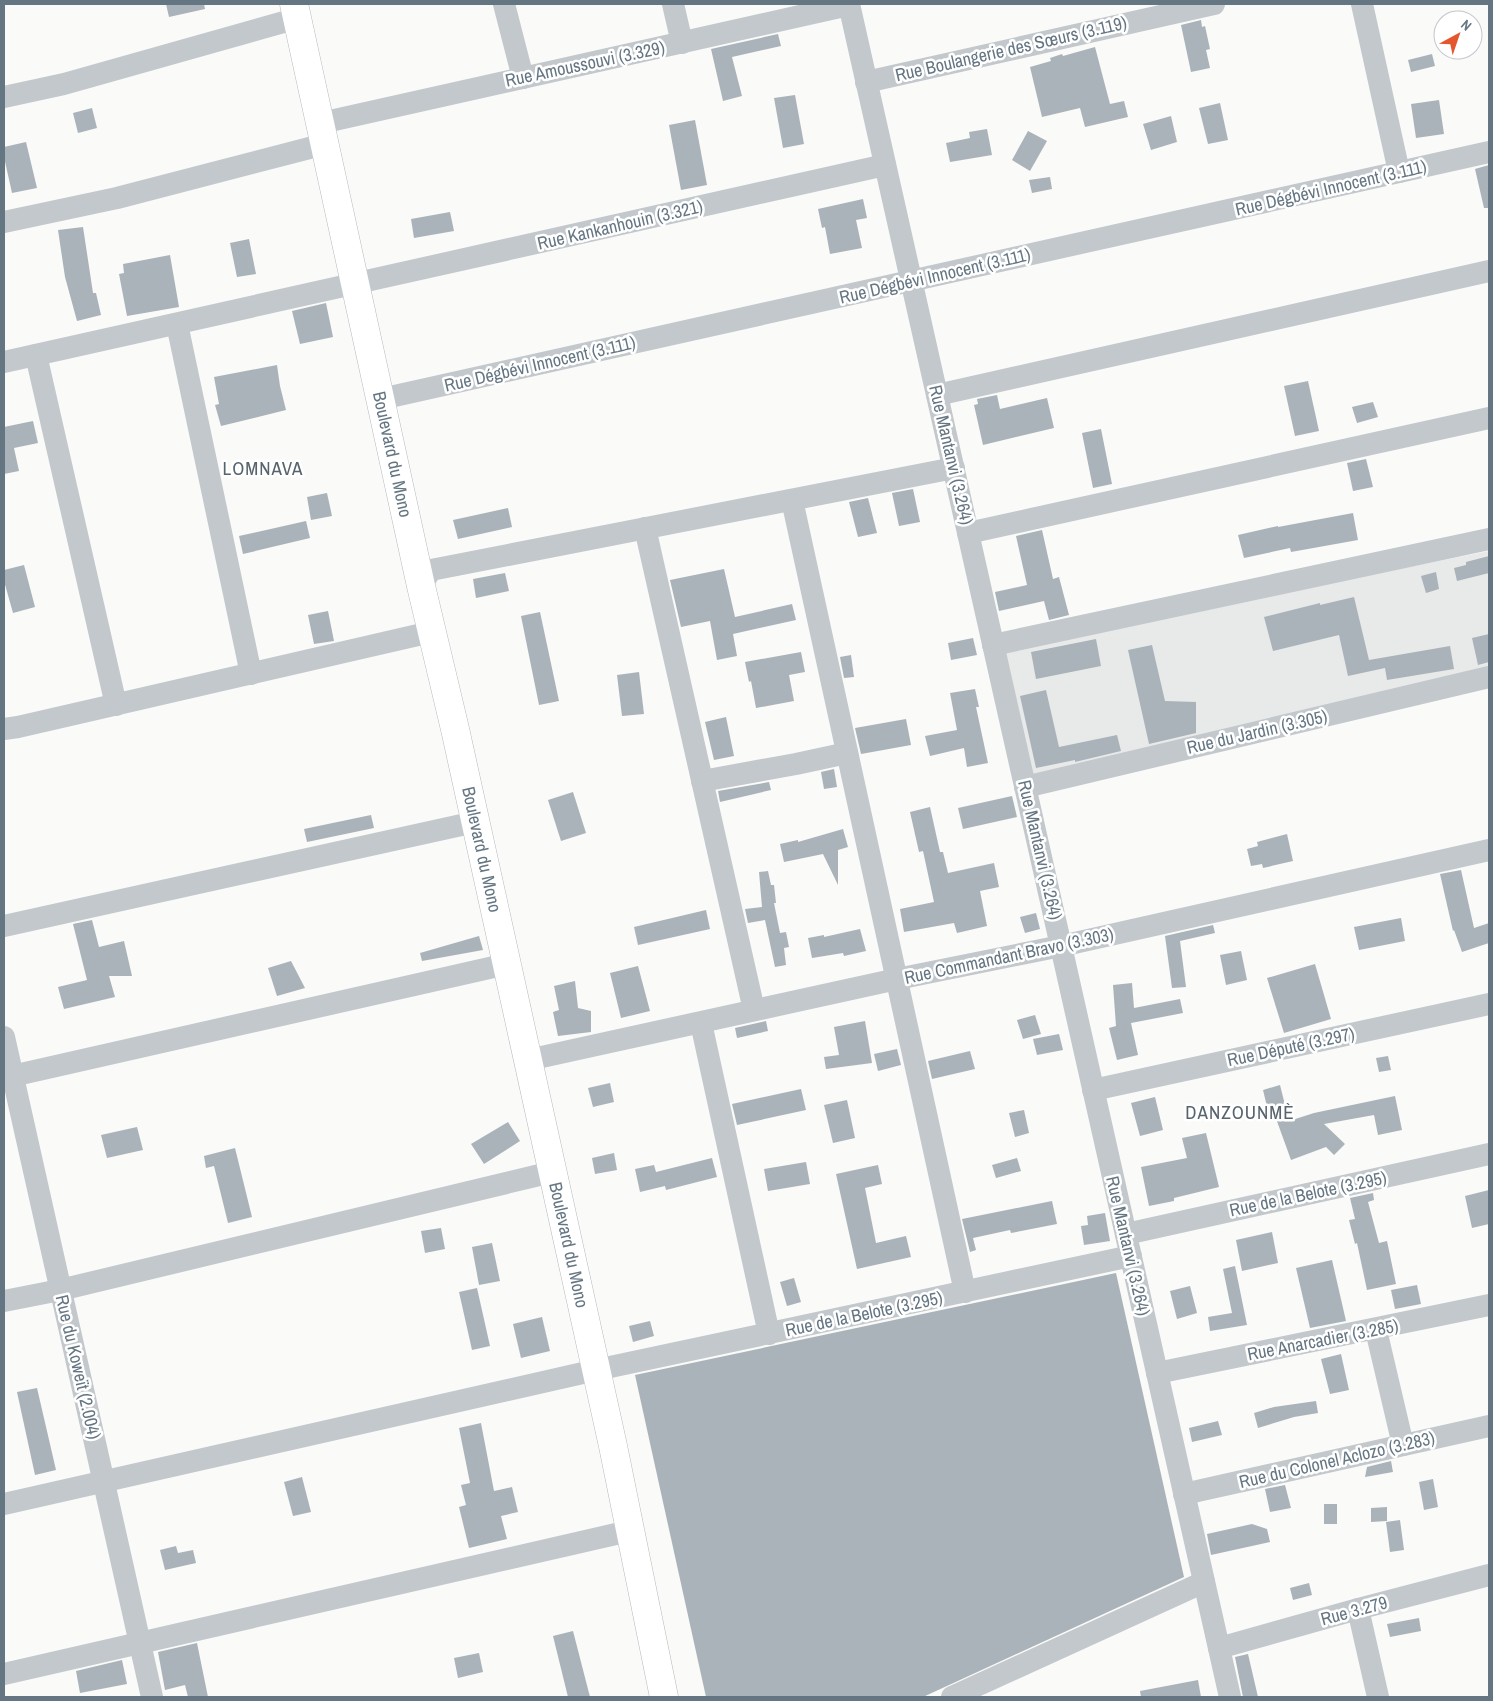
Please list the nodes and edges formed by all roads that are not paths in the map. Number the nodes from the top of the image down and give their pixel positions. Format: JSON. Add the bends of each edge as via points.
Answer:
{"nodes":[{"id":1,"x":504,"y":4,"type":"edge"},
{"id":2,"x":673,"y":4,"type":"edge"},
{"id":3,"x":849,"y":4,"type":"edge"},
{"id":4,"x":1214,"y":4,"type":"edge"},
{"id":5,"x":1362,"y":4,"type":"edge"},
{"id":6,"x":300,"y":8,"type":"edge"},
{"id":7,"x":682,"y":43,"type":"junction"},
{"id":8,"x":522,"y":78,"type":"junction"},
{"id":9,"x":866,"y":82,"type":"junction"},
{"id":10,"x":4,"y":97,"type":"edge"},
{"id":11,"x":326,"y":129,"type":"junction"},
{"id":12,"x":1489,"y":152,"type":"edge"},
{"id":13,"x":886,"y":165,"type":"junction"},
{"id":14,"x":1399,"y":172,"type":"junction"},
{"id":15,"x":4,"y":222,"type":"edge"},
{"id":16,"x":1489,"y":271,"type":"edge"},
{"id":17,"x":911,"y":281,"type":"junction"},
{"id":18,"x":362,"y":283,"type":"junction"},
{"id":19,"x":177,"y":324,"type":"junction"},
{"id":20,"x":36,"y":355,"type":"junction"},
{"id":21,"x":4,"y":362,"type":"edge"},
{"id":22,"x":937,"y":395,"type":"junction"},
{"id":23,"x":387,"y":398,"type":"junction"},
{"id":24,"x":1489,"y":418,"type":"edge"},
{"id":25,"x":954,"y":468,"type":"junction"},
{"id":26,"x":792,"y":500,"type":"junction"},
{"id":27,"x":645,"y":528,"type":"junction"},
{"id":28,"x":968,"y":533,"type":"junction"},
{"id":29,"x":1489,"y":539,"type":"edge"},
{"id":30,"x":426,"y":578,"type":"junction"},
{"id":31,"x":432,"y":632,"type":"junction"},
{"id":32,"x":993,"y":645,"type":"junction"},
{"id":33,"x":251,"y":674,"type":"junction"},
{"id":34,"x":1489,"y":677,"type":"edge"},
{"id":35,"x":116,"y":704,"type":"junction"},
{"id":36,"x":4,"y":729,"type":"edge"},
{"id":37,"x":847,"y":753,"type":"junction"},
{"id":38,"x":702,"y":781,"type":"junction"},
{"id":39,"x":1025,"y":787,"type":"junction"},
{"id":40,"x":476,"y":822,"type":"junction"},
{"id":41,"x":1489,"y":850,"type":"edge"},
{"id":42,"x":4,"y":926,"type":"edge"},
{"id":43,"x":1061,"y":946,"type":"junction"},
{"id":44,"x":507,"y":964,"type":"junction"},
{"id":45,"x":897,"y":979,"type":"junction"},
{"id":46,"x":1489,"y":1004,"type":"edge"},
{"id":47,"x":754,"y":1010,"type":"junction"},
{"id":48,"x":701,"y":1023,"type":"junction"},
{"id":49,"x":4,"y":1037,"type":"edge"},
{"id":50,"x":533,"y":1059,"type":"junction"},
{"id":51,"x":12,"y":1076,"type":"junction"},
{"id":52,"x":1093,"y":1090,"type":"junction"},
{"id":53,"x":11,"y":1103,"type":"edge"},
{"id":54,"x":1489,"y":1154,"type":"edge"},
{"id":55,"x":552,"y":1172,"type":"junction"},
{"id":56,"x":1128,"y":1245,"type":"junction"},
{"id":57,"x":60,"y":1290,"type":"junction"},
{"id":58,"x":965,"y":1292,"type":"junction"},
{"id":59,"x":4,"y":1301,"type":"edge"},
{"id":60,"x":1489,"y":1305,"type":"edge"},
{"id":61,"x":1376,"y":1330,"type":"junction"},
{"id":62,"x":769,"y":1334,"type":"junction"},
{"id":63,"x":602,"y":1369,"type":"junction"},
{"id":64,"x":1157,"y":1373,"type":"junction"},
{"id":65,"x":1489,"y":1426,"type":"edge"},
{"id":66,"x":1403,"y":1445,"type":"junction"},
{"id":67,"x":104,"y":1482,"type":"junction"},
{"id":68,"x":1184,"y":1494,"type":"junction"},
{"id":69,"x":4,"y":1504,"type":"edge"},
{"id":70,"x":629,"y":1531,"type":"junction"},
{"id":71,"x":1489,"y":1575,"type":"edge"},
{"id":72,"x":1204,"y":1582,"type":"junction"},
{"id":73,"x":1358,"y":1609,"type":"junction"},
{"id":74,"x":140,"y":1643,"type":"junction"},
{"id":75,"x":1219,"y":1648,"type":"junction"},
{"id":76,"x":4,"y":1674,"type":"edge"},
{"id":77,"x":152,"y":1697,"type":"edge"},
{"id":78,"x":664,"y":1697,"type":"edge"},
{"id":79,"x":676,"y":1697,"type":"edge"},
{"id":80,"x":952,"y":1697,"type":"edge"},
{"id":81,"x":1230,"y":1697,"type":"edge"},
{"id":82,"x":1378,"y":1697,"type":"edge"}],
"edges":[{"from":1,"to":8,"type":"street"},
{"from":2,"to":7,"type":"street"},
{"from":3,"to":7,"type":"street","name":"Rue Amoussouvi (3.329)"},
{"from":3,"to":9,"type":"street","name":"Rue Mantanvi (3.264)"},
{"from":4,"to":9,"type":"street","name":"Rue Boulangerie des Sœurs (3.119)"},
{"from":5,"to":14,"type":"street"},
{"from":6,"to":10,"type":"street","via":[[64,84]]},
{"from":6,"to":11,"type":"main road","name":"Boulevard du Mono"},
{"from":7,"to":8,"type":"street","name":"Rue Amoussouvi (3.329)"},
{"from":8,"to":11,"type":"street","name":"Rue Amoussouvi (3.329)"},
{"from":9,"to":13,"type":"street","name":"Rue Mantanvi (3.264)"},
{"from":11,"to":15,"type":"street","name":"Rue Amoussouvi (3.329)","via":[[117,198]]},
{"from":11,"to":18,"type":"main road","name":"Boulevard du Mono"},
{"from":12,"to":14,"type":"street","name":"Rue Dégbévi Innocent (3.111)"},
{"from":13,"to":17,"type":"street","name":"Rue Mantanvi (3.264)"},
{"from":13,"to":18,"type":"street","name":"Rue Kankanhouin (3.321)"},
{"from":14,"to":17,"type":"street","name":"Rue Dégbévi Innocent (3.111)"},
{"from":16,"to":22,"type":"street"},
{"from":17,"to":22,"type":"street","name":"Rue Mantanvi (3.264)"},
{"from":17,"to":23,"type":"street","name":"Rue Dégbévi Innocent (3.111)"},
{"from":18,"to":19,"type":"street","name":"Rue Kankanhouin (3.321)"},
{"from":18,"to":23,"type":"main road","name":"Boulevard du Mono"},
{"from":19,"to":20,"type":"street","name":"Rue Kankanhouin (3.321)"},
{"from":19,"to":33,"type":"street"},
{"from":20,"to":21,"type":"street","name":"Rue Kankanhouin (3.321)"},
{"from":20,"to":35,"type":"street"},
{"from":22,"to":25,"type":"street","name":"Rue Mantanvi (3.264)"},
{"from":23,"to":30,"type":"main road","name":"Boulevard du Mono"},
{"from":24,"to":28,"type":"street"},
{"from":25,"to":26,"type":"street"},
{"from":25,"to":28,"type":"street","name":"Rue Mantanvi (3.264)"},
{"from":26,"to":27,"type":"street"},
{"from":26,"to":37,"type":"street"},
{"from":27,"to":30,"type":"street"},
{"from":27,"to":38,"type":"street"},
{"from":28,"to":32,"type":"street","name":"Rue Mantanvi (3.264)"},
{"from":29,"to":32,"type":"street"},
{"from":30,"to":31,"type":"main road","name":"Boulevard du Mono"},
{"from":30,"to":50,"type":"main road","name":"Boulevard du Mono"},
{"from":31,"to":33,"type":"street"},
{"from":31,"to":40,"type":"main road","name":"Boulevard du Mono"},
{"from":32,"to":39,"type":"street","name":"Rue Mantanvi (3.264)"},
{"from":33,"to":35,"type":"street"},
{"from":34,"to":39,"type":"street","name":"Rue du Jardin (3.305)"},
{"from":35,"to":36,"type":"street"},
{"from":37,"to":38,"type":"street"},
{"from":37,"to":45,"type":"street"},
{"from":38,"to":47,"type":"street"},
{"from":39,"to":43,"type":"street","name":"Rue Mantanvi (3.264)"},
{"from":40,"to":42,"type":"street"},
{"from":40,"to":44,"type":"main road","name":"Boulevard du Mono"},
{"from":41,"to":43,"type":"street","name":"Rue Commandant Bravo (3.303)"},
{"from":43,"to":45,"type":"street","name":"Rue Commandant Bravo (3.303)"},
{"from":43,"to":52,"type":"street","name":"Rue Mantanvi (3.264)"},
{"from":44,"to":50,"type":"main road","name":"Boulevard du Mono"},
{"from":44,"to":51,"type":"street"},
{"from":45,"to":47,"type":"street","name":"Rue Commandant Bravo (3.303)"},
{"from":45,"to":58,"type":"street"},
{"from":46,"to":52,"type":"street","name":"Rue Député (3.297)"},
{"from":47,"to":48,"type":"street","name":"Rue Commandant Bravo (3.303)"},
{"from":48,"to":50,"type":"street","name":"Rue Commandant Bravo (3.303)"},
{"from":48,"to":62,"type":"street"},
{"from":49,"to":51,"type":"street","name":"Rue du Koweït (2.004)"},
{"from":50,"to":55,"type":"main road","name":"Boulevard du Mono"},
{"from":50,"to":63,"type":"main road","name":"Boulevard du Mono"},
{"from":51,"to":53,"type":"street","name":"Rue du Koweït (2.004)"},
{"from":52,"to":56,"type":"street","name":"Rue Mantanvi (3.264)"},
{"from":53,"to":57,"type":"street","name":"Rue du Koweït (2.004)"},
{"from":54,"to":56,"type":"street","name":"Rue de la Belote (3.295)"},
{"from":55,"to":57,"type":"street"},
{"from":55,"to":63,"type":"main road","name":"Boulevard du Mono"},
{"from":56,"to":58,"type":"street","name":"Rue de la Belote (3.295)"},
{"from":56,"to":64,"type":"street","name":"Rue Mantanvi (3.264)"},
{"from":57,"to":59,"type":"street"},
{"from":57,"to":67,"type":"street","name":"Rue du Koweït (2.004)"},
{"from":58,"to":62,"type":"street","name":"Rue de la Belote (3.295)"},
{"from":60,"to":61,"type":"street","name":"Rue Anarcadier (3.285)"},
{"from":61,"to":64,"type":"street","name":"Rue Anarcadier (3.285)"},
{"from":61,"to":66,"type":"street"},
{"from":62,"to":63,"type":"street","name":"Rue de la Belote (3.295)"},
{"from":63,"to":67,"type":"street","name":"Rue de la Belote (3.295)"},
{"from":63,"to":70,"type":"main road","name":"Boulevard du Mono"},
{"from":63,"to":79,"type":"main road","name":"Boulevard du Mono"},
{"from":64,"to":68,"type":"street","name":"Rue Mantanvi (3.264)"},
{"from":65,"to":66,"type":"street","name":"Rue du Colonel Aclozo (3.283)"},
{"from":66,"to":68,"type":"street","name":"Rue du Colonel Aclozo (3.283)"},
{"from":67,"to":69,"type":"street","name":"Rue de la Belote (3.295)"},
{"from":67,"to":74,"type":"street","name":"Rue du Koweït (2.004)"},
{"from":68,"to":72,"type":"street","name":"Rue Mantanvi (3.264)"},
{"from":70,"to":74,"type":"street"},
{"from":70,"to":78,"type":"main road","name":"Boulevard du Mono"},
{"from":71,"to":73,"type":"street","name":"Rue 3.279"},
{"from":72,"to":75,"type":"street","name":"Rue Mantanvi (3.264)"},
{"from":72,"to":80,"type":"street"},
{"from":73,"to":75,"type":"street","name":"Rue 3.279"},
{"from":73,"to":82,"type":"street"},
{"from":74,"to":76,"type":"street"},
{"from":74,"to":77,"type":"street","name":"Rue du Koweït (2.004)"},
{"from":75,"to":81,"type":"street","name":"Rue Mantanvi (3.264)"}]}
